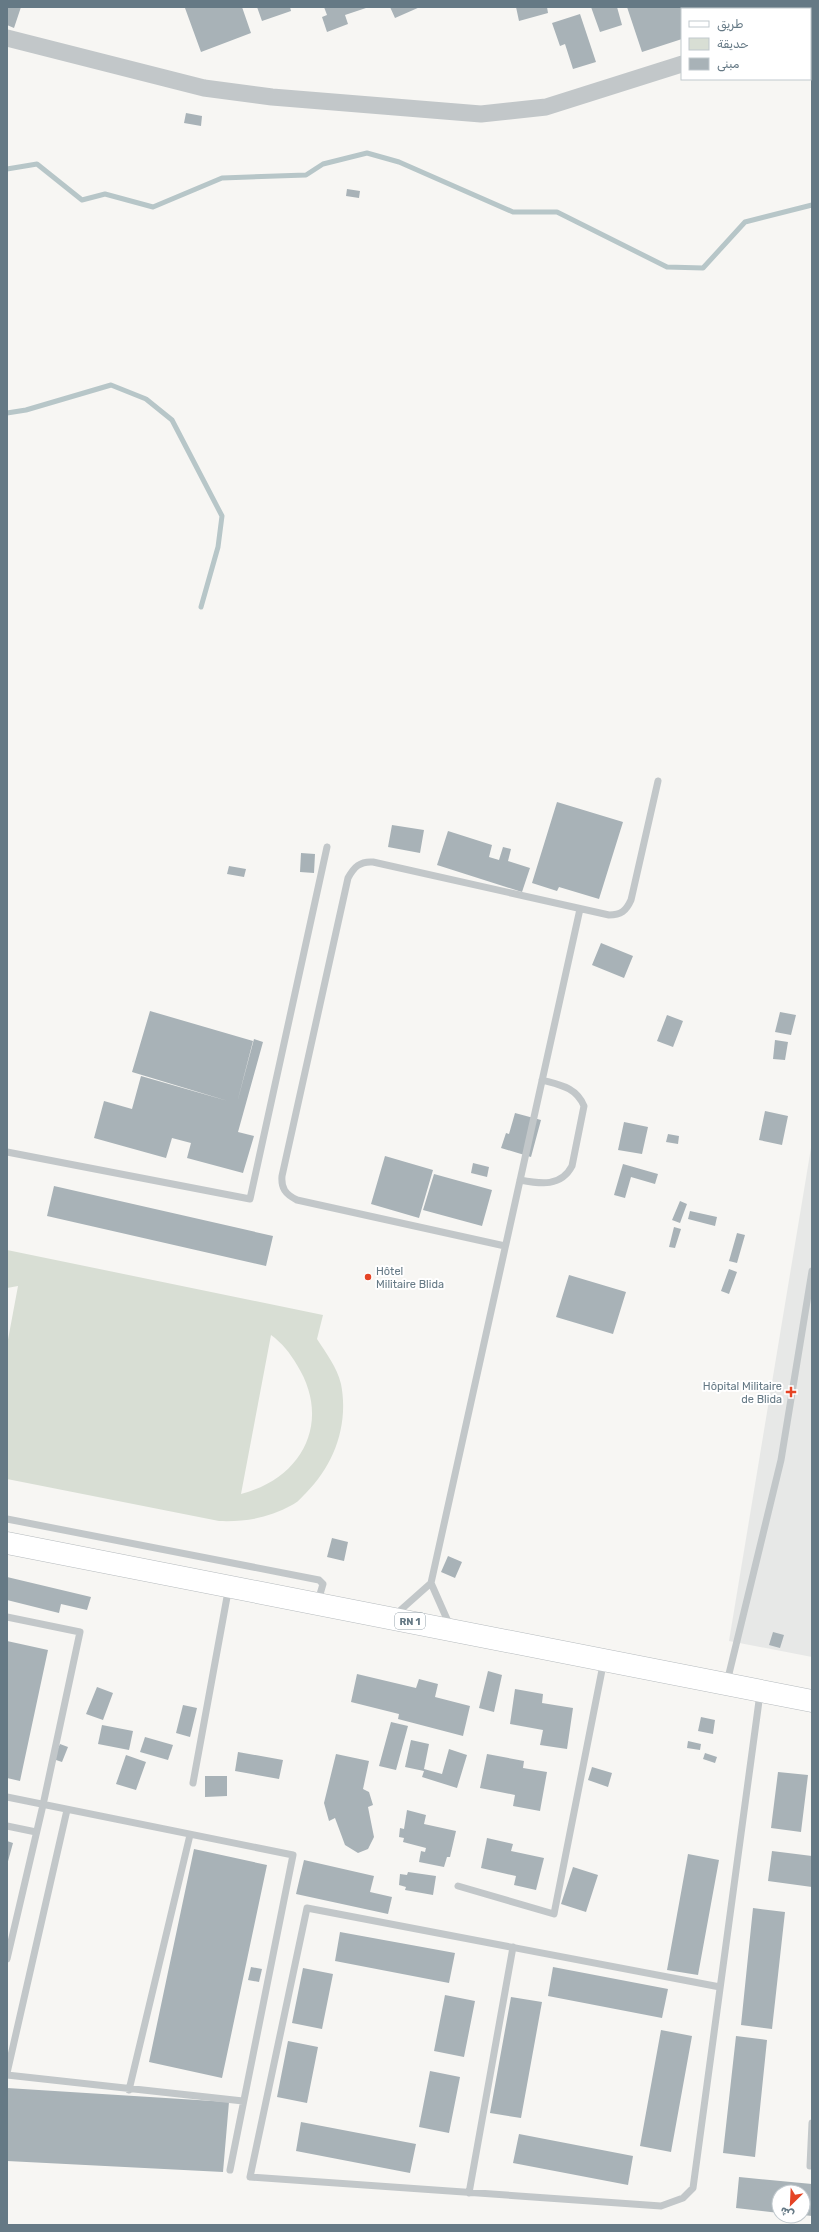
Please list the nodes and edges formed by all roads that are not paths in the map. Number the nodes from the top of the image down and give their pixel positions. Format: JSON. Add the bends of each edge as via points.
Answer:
{"nodes":[{"id":1,"x":7,"y":38,"type":"edge"},
{"id":2,"x":681,"y":64,"type":"edge"},
{"id":3,"x":658,"y":781,"type":"dead end"},
{"id":4,"x":327,"y":848,"type":"dead end"},
{"id":5,"x":580,"y":909,"type":"junction"},
{"id":6,"x":542,"y":1080,"type":"junction"},
{"id":7,"x":7,"y":1152,"type":"edge"},
{"id":8,"x":520,"y":1180,"type":"junction"},
{"id":9,"x":505,"y":1246,"type":"junction"},
{"id":10,"x":812,"y":1271,"type":"edge"},
{"id":11,"x":7,"y":1519,"type":"edge"},
{"id":12,"x":7,"y":1543,"type":"edge"},
{"id":13,"x":7,"y":1554,"type":"edge"},
{"id":14,"x":431,"y":1583,"type":"junction"},
{"id":15,"x":227,"y":1597,"type":"junction"},
{"id":16,"x":317,"y":1603,"type":"junction"},
{"id":17,"x":7,"y":1617,"type":"edge"},
{"id":18,"x":392,"y":1618,"type":"junction"},
{"id":19,"x":452,"y":1630,"type":"junction"},
{"id":20,"x":602,"y":1670,"type":"junction"},
{"id":21,"x":726,"y":1684,"type":"junction"},
{"id":22,"x":759,"y":1701,"type":"junction"},
{"id":23,"x":812,"y":1701,"type":"edge"},
{"id":24,"x":812,"y":1712,"type":"edge"},
{"id":25,"x":193,"y":1783,"type":"dead end"},
{"id":26,"x":7,"y":1796,"type":"edge"},
{"id":27,"x":43,"y":1805,"type":"junction"},
{"id":28,"x":67,"y":1810,"type":"junction"},
{"id":29,"x":7,"y":1826,"type":"edge"},
{"id":30,"x":36,"y":1832,"type":"junction"},
{"id":31,"x":190,"y":1835,"type":"junction"},
{"id":32,"x":458,"y":1886,"type":"dead end"},
{"id":33,"x":513,"y":1948,"type":"junction"},
{"id":34,"x":7,"y":1959,"type":"edge"},
{"id":35,"x":720,"y":1987,"type":"junction"},
{"id":36,"x":7,"y":2074,"type":"edge"},
{"id":37,"x":129,"y":2090,"type":"junction"},
{"id":38,"x":243,"y":2101,"type":"junction"},
{"id":39,"x":812,"y":2123,"type":"edge"},
{"id":40,"x":810,"y":2166,"type":"dead end"},
{"id":41,"x":230,"y":2170,"type":"dead end"},
{"id":42,"x":469,"y":2193,"type":"junction"}],
"edges":[{"from":1,"to":2,"type":"street","via":[[204,88],[272,97],[481,114],[546,107]]},
{"from":3,"to":5,"type":"lane","via":[[627,908],[622,913],[609,915]]},
{"from":4,"to":7,"type":"lane","via":[[250,1198]]},
{"from":5,"to":6,"type":"lane"},
{"from":5,"to":9,"type":"lane","via":[[372,862],[358,865],[348,878],[295,1113],[281,1184],[290,1197]]},
{"from":6,"to":8,"type":"lane"},
{"from":6,"to":8,"type":"lane","via":[[574,1090],[584,1106],[572,1166],[568,1174],[556,1182],[537,1183]]},
{"from":8,"to":9,"type":"lane"},
{"from":9,"to":14,"type":"lane"},
{"from":10,"to":21,"type":"lane","via":[[782,1460]]},
{"from":11,"to":16,"type":"lane","via":[[319,1580],[323,1584]]},
{"from":12,"to":16,"type":"main road","number":"RN 1"},
{"from":13,"to":15,"type":"main road","number":"RN 1"},
{"from":14,"to":18,"type":"lane"},
{"from":14,"to":19,"type":"lane"},
{"from":15,"to":20,"type":"main road","number":"RN 1"},
{"from":15,"to":25,"type":"lane"},
{"from":16,"to":18,"type":"main road","number":"RN 1"},
{"from":17,"to":27,"type":"lane","via":[[80,1632]]},
{"from":18,"to":19,"type":"main road","number":"RN 1"},
{"from":19,"to":21,"type":"main road","number":"RN 1"},
{"from":20,"to":22,"type":"main road","number":"RN 1"},
{"from":20,"to":32,"type":"lane","via":[[554,1914]]},
{"from":21,"to":23,"type":"main road","number":"RN 1"},
{"from":22,"to":24,"type":"main road","number":"RN 1"},
{"from":22,"to":35,"type":"lane"},
{"from":26,"to":27,"type":"lane"},
{"from":27,"to":28,"type":"lane"},
{"from":27,"to":30,"type":"lane"},
{"from":28,"to":31,"type":"lane"},
{"from":28,"to":36,"type":"lane"},
{"from":29,"to":30,"type":"lane"},
{"from":30,"to":34,"type":"lane"},
{"from":31,"to":37,"type":"lane"},
{"from":31,"to":38,"type":"lane","via":[[293,1856]]},
{"from":33,"to":35,"type":"lane"},
{"from":33,"to":42,"type":"lane"},
{"from":33,"to":42,"type":"lane","via":[[306,1908],[250,2177]]},
{"from":35,"to":42,"type":"lane","via":[[693,2188],[683,2198],[661,2206]]},
{"from":36,"to":37,"type":"lane"},
{"from":37,"to":38,"type":"lane"},
{"from":38,"to":41,"type":"lane"},
{"from":39,"to":40,"type":"lane"}]}
